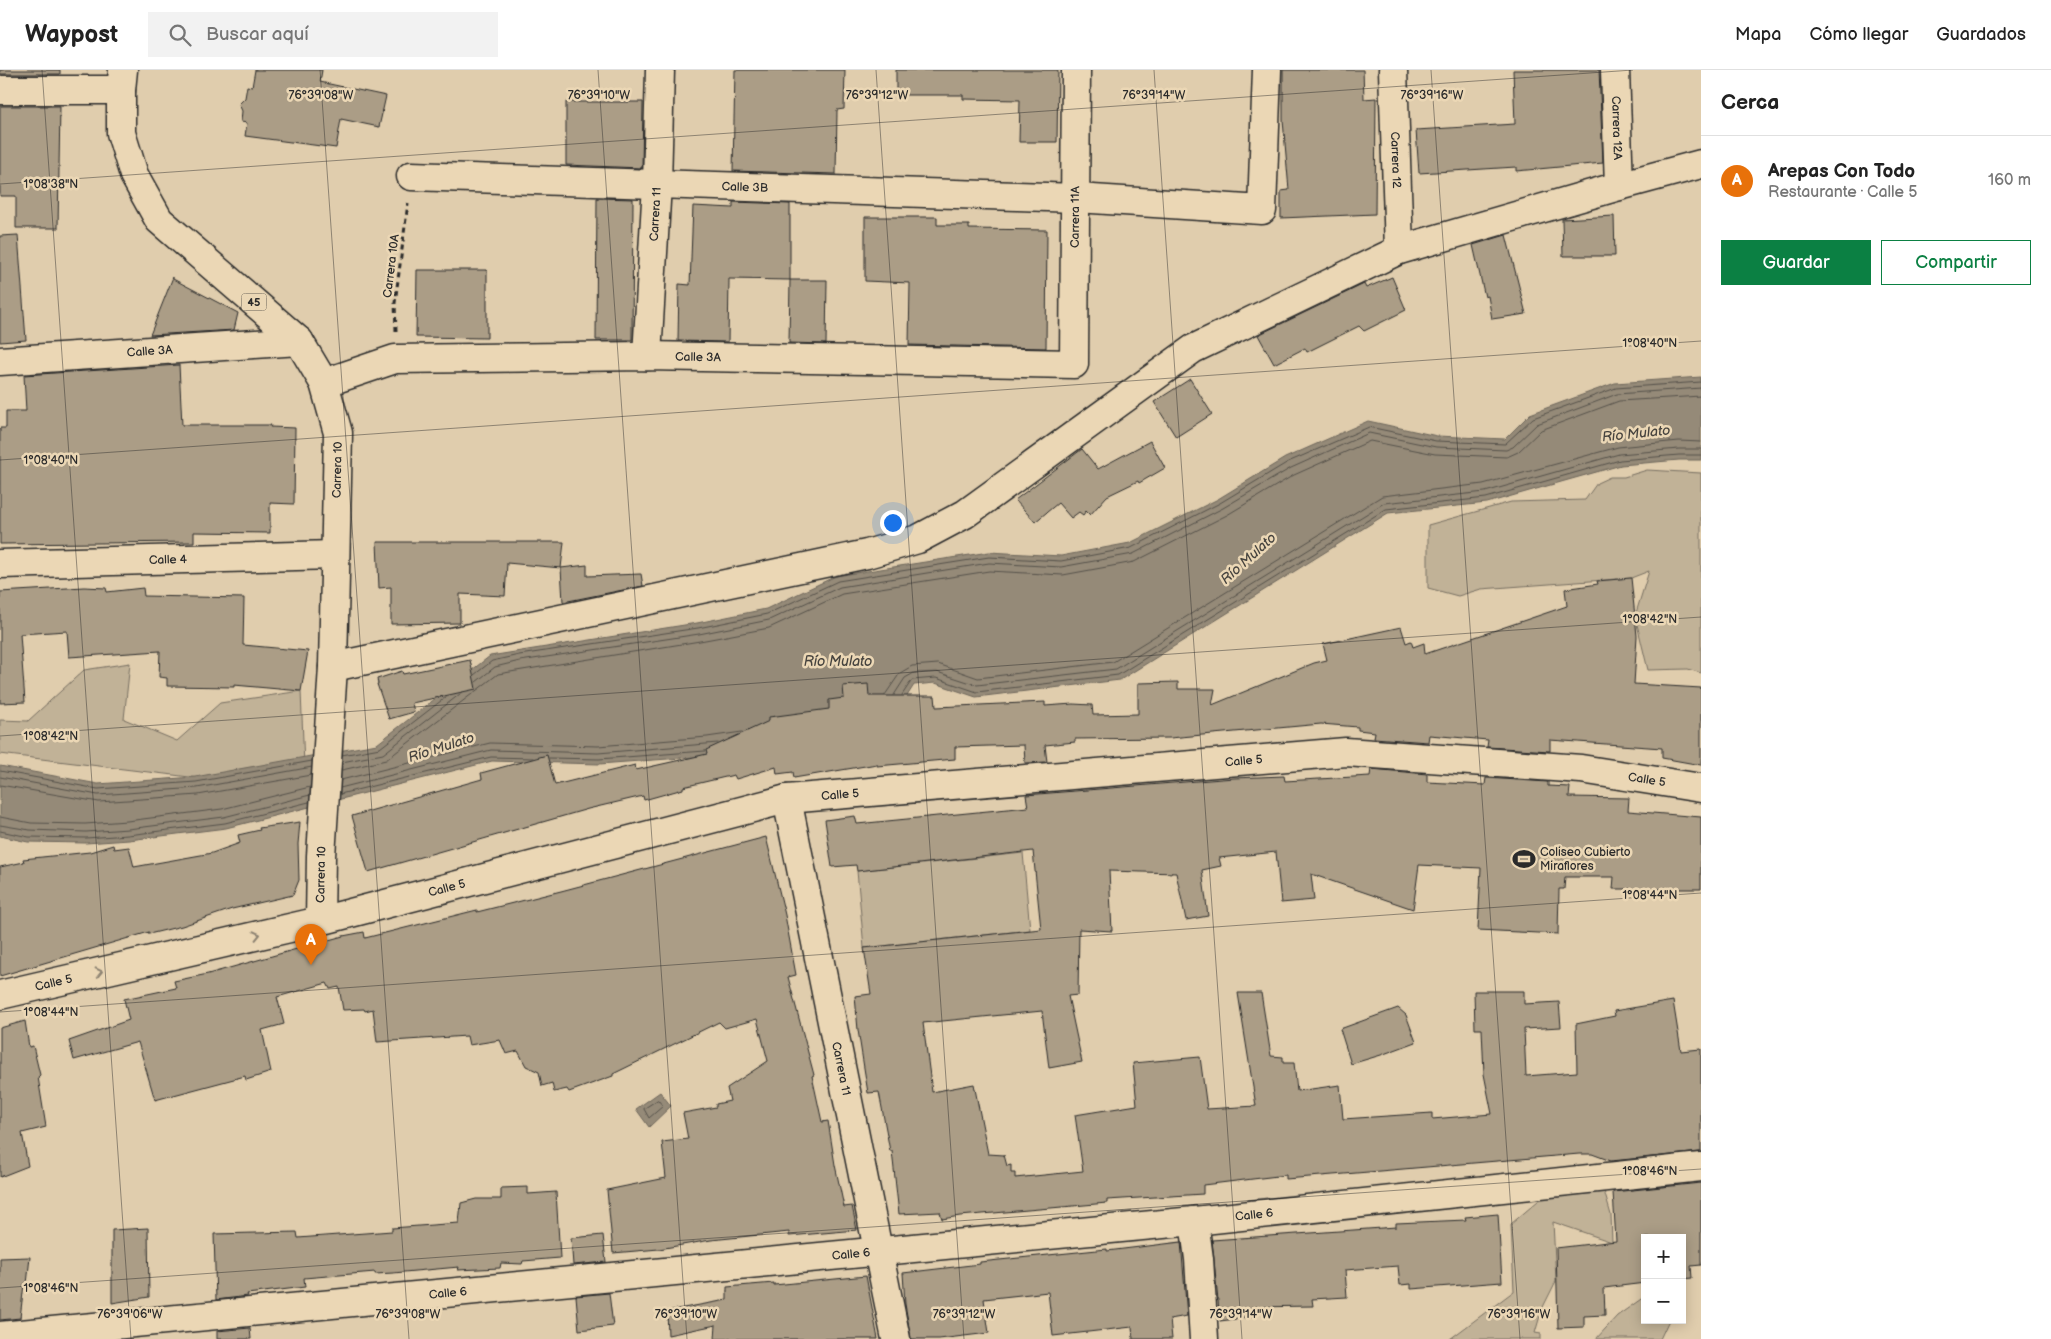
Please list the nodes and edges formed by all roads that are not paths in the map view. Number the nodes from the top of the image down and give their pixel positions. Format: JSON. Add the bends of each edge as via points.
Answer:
{"nodes":[{"id":1,"x":660,"y":70,"type":"edge"},
{"id":2,"x":1076,"y":70,"type":"edge"},
{"id":3,"x":1267,"y":70,"type":"edge"},
{"id":4,"x":1393,"y":70,"type":"edge"},
{"id":5,"x":1615,"y":70,"type":"edge"},
{"id":6,"x":122,"y":80,"type":"edge"},
{"id":7,"x":0,"y":90,"type":"edge"},
{"id":8,"x":1701,"y":164,"type":"edge"},
{"id":9,"x":411,"y":176,"type":"road end"},
{"id":10,"x":657,"y":184,"type":"junction"},
{"id":11,"x":1619,"y":186,"type":"junction"},
{"id":12,"x":1076,"y":198,"type":"junction"},
{"id":13,"x":1399,"y":250,"type":"junction"},
{"id":14,"x":299,"y":341,"type":"junction"},
{"id":15,"x":647,"y":356,"type":"junction"},
{"id":16,"x":0,"y":361,"type":"edge"},
{"id":17,"x":1074,"y":364,"type":"joint"},
{"id":18,"x":324,"y":383,"type":"junction"},
{"id":19,"x":335,"y":555,"type":"junction"},
{"id":20,"x":0,"y":564,"type":"edge"},
{"id":21,"x":333,"y":667,"type":"junction"},
{"id":22,"x":1701,"y":788,"type":"edge"},
{"id":23,"x":787,"y":799,"type":"junction"},
{"id":24,"x":320,"y":920,"type":"junction"},
{"id":25,"x":0,"y":995,"type":"edge"},
{"id":26,"x":1701,"y":1167,"type":"edge"},
{"id":27,"x":1194,"y":1221,"type":"junction"},
{"id":28,"x":879,"y":1252,"type":"junction"},
{"id":29,"x":0,"y":1336,"type":"edge"},
{"id":30,"x":896,"y":1339,"type":"edge"},
{"id":31,"x":1204,"y":1339,"type":"edge"}],
"edges":[{"from":1,"to":10,"type":"street","name":"Carrera 11"},
{"from":2,"to":12,"type":"street","name":"Carrera 11A"},
{"from":3,"to":12,"type":"street","name":"Calle 3B","via":[[1262,210]]},
{"from":4,"to":13,"type":"street","name":"Carrera 12"},
{"from":5,"to":11,"type":"street","name":"Carrera 12A"},
{"from":6,"to":7,"type":"street"},
{"from":6,"to":14,"type":"street","name":"Carrera 10","number":"45","via":[[121,133],[134,175],[160,220]]},
{"from":8,"to":11,"type":"street"},
{"from":9,"to":10,"type":"street","name":"Calle 3B"},
{"from":10,"to":12,"type":"street","name":"Calle 3B"},
{"from":10,"to":15,"type":"street","name":"Carrera 11"},
{"from":11,"to":13,"type":"street"},
{"from":12,"to":17,"type":"street","name":"Carrera 11A"},
{"from":13,"to":21,"type":"street","via":[[1193,349],[965,514],[918,539],[867,554]]},
{"from":14,"to":16,"type":"street","name":"Calle 3A"},
{"from":14,"to":18,"type":"street","name":"Carrera 10","number":"45"},
{"from":15,"to":17,"type":"street","name":"Calle 3A"},
{"from":15,"to":18,"type":"street","name":"Calle 3A","via":[[395,359]]},
{"from":18,"to":19,"type":"street","name":"Carrera 10","number":"45","via":[[338,433]]},
{"from":19,"to":20,"type":"street","name":"Calle 4"},
{"from":19,"to":21,"type":"street","name":"Carrera 10"},
{"from":21,"to":24,"type":"street","name":"Carrera 10"},
{"from":22,"to":23,"type":"street","name":"Calle 5","via":[[1581,769],[1346,752]]},
{"from":23,"to":24,"type":"street","name":"Calle 5"},
{"from":23,"to":28,"type":"street","name":"Carrera 11"},
{"from":25,"to":24,"type":"street","name":"Calle 5","one_way":true},
{"from":26,"to":27,"type":"street","name":"Calle 6"},
{"from":27,"to":28,"type":"street","name":"Calle 6"},
{"from":27,"to":31,"type":"street"},
{"from":28,"to":29,"type":"street","name":"Calle 6"},
{"from":28,"to":30,"type":"street","name":"Carrera 11"}]}
